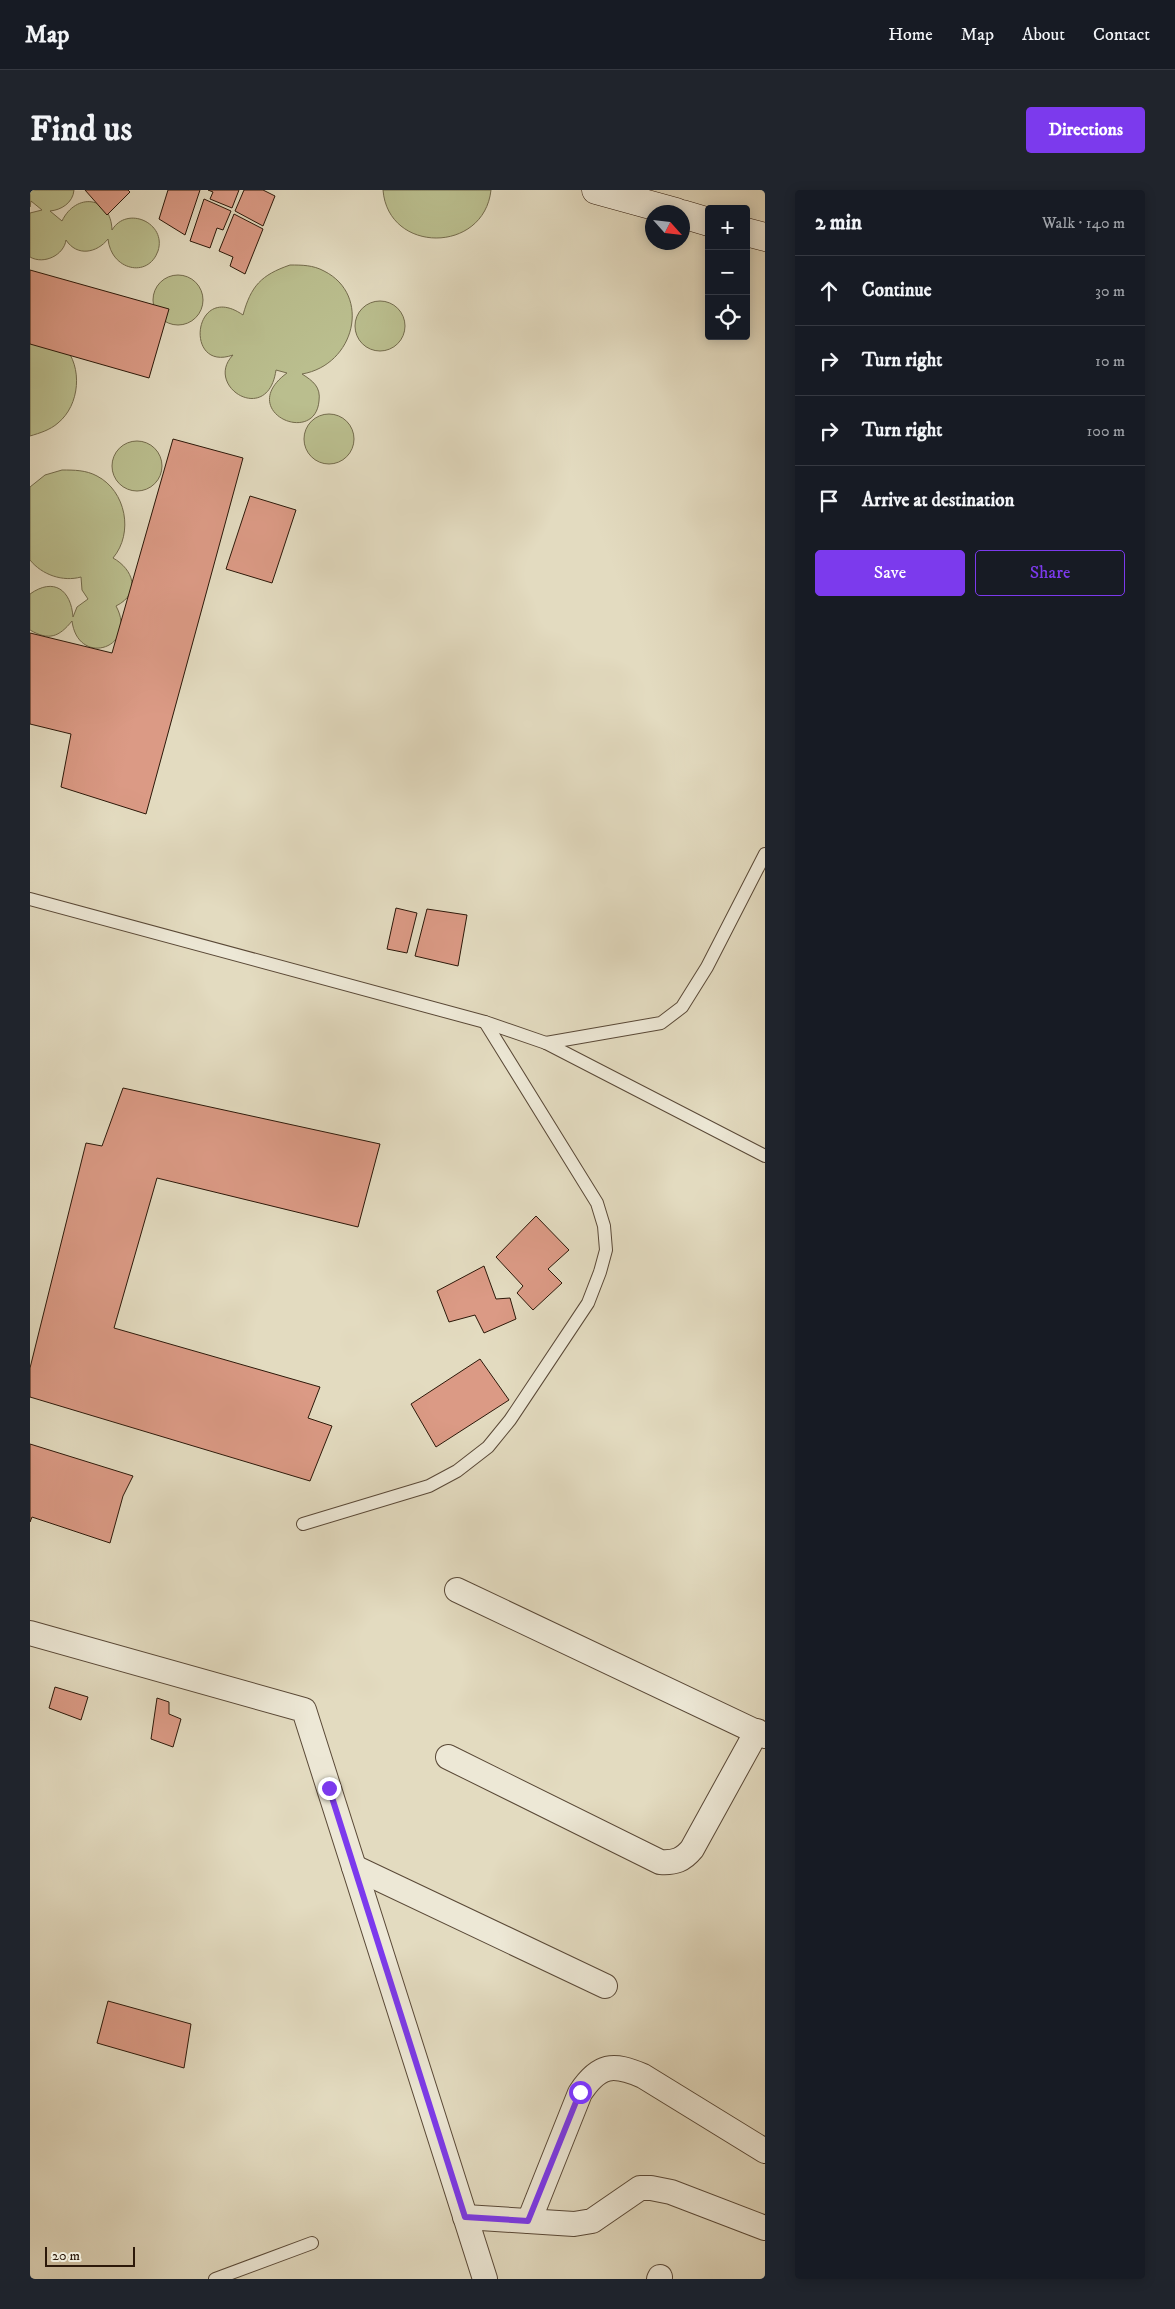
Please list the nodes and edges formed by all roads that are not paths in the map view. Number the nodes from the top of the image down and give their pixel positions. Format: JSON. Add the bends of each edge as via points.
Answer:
{"nodes":[{"id":1,"x":596,"y":190,"type":"edge"},
{"id":2,"x":651,"y":205,"type":"edge"},
{"id":3,"x":690,"y":216,"type":"edge"},
{"id":4,"x":705,"y":221,"type":"edge"},
{"id":5,"x":750,"y":233,"type":"edge"},
{"id":6,"x":765,"y":237,"type":"edge"},
{"id":7,"x":765,"y":854,"type":"edge"},
{"id":8,"x":30,"y":899,"type":"edge"},
{"id":9,"x":485,"y":1022,"type":"junction"},
{"id":10,"x":546,"y":1043,"type":"junction"},
{"id":11,"x":765,"y":1156,"type":"edge"},
{"id":12,"x":303,"y":1524,"type":"dead end"},
{"id":13,"x":457,"y":1590,"type":"dead end"},
{"id":14,"x":30,"y":1633,"type":"edge"},
{"id":15,"x":761,"y":1734,"type":"edge"},
{"id":16,"x":448,"y":1757,"type":"dead end"},
{"id":17,"x":354,"y":1867,"type":"junction"},
{"id":18,"x":605,"y":1986,"type":"dead end"},
{"id":19,"x":765,"y":2151,"type":"edge"},
{"id":20,"x":465,"y":2217,"type":"junction"},
{"id":21,"x":528,"y":2221,"type":"junction"},
{"id":22,"x":765,"y":2228,"type":"edge"},
{"id":23,"x":312,"y":2243,"type":"dead end"},
{"id":24,"x":214,"y":2279,"type":"edge"},
{"id":25,"x":485,"y":2279,"type":"edge"}],
"edges":[{"from":1,"to":2,"type":"main road"},
{"from":3,"to":4,"type":"main road"},
{"from":5,"to":6,"type":"main road"},
{"from":7,"to":10,"type":"lane","via":[[707,968],[682,1007],[661,1023]]},
{"from":8,"to":9,"type":"lane"},
{"from":9,"to":10,"type":"lane"},
{"from":9,"to":12,"type":"lane","via":[[597,1203],[604,1226],[606,1250],[600,1272],[588,1303],[510,1420],[488,1447],[457,1471],[429,1486]]},
{"from":10,"to":11,"type":"lane"},
{"from":13,"to":15,"type":"street"},
{"from":14,"to":17,"type":"street","via":[[304,1710]]},
{"from":15,"to":16,"type":"street","via":[[692,1849],[683,1859],[670,1863],[660,1862]]},
{"from":17,"to":18,"type":"street"},
{"from":17,"to":20,"type":"street"},
{"from":19,"to":21,"type":"street","via":[[644,2076],[625,2068],[607,2068],[590,2077],[580,2092]]},
{"from":20,"to":21,"type":"street"},
{"from":20,"to":25,"type":"street"},
{"from":21,"to":22,"type":"street","via":[[574,2224],[592,2220],[640,2188],[651,2188],[671,2192]]},
{"from":23,"to":24,"type":"lane"}]}
